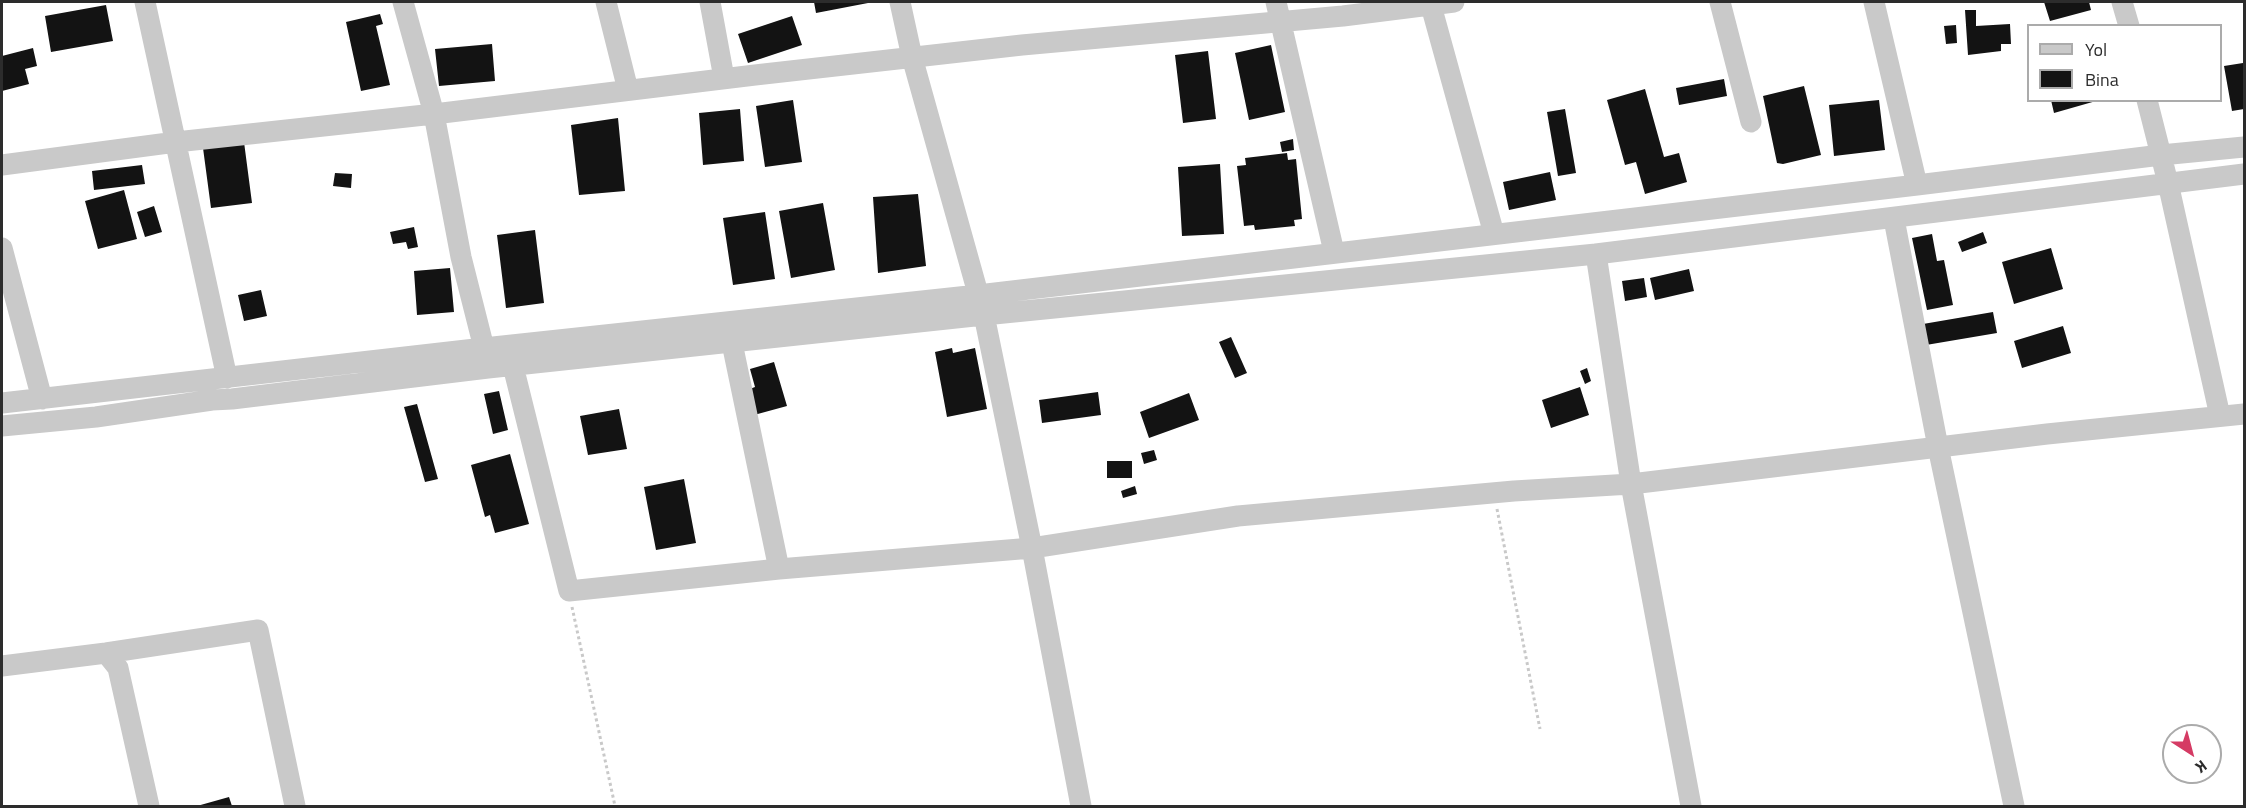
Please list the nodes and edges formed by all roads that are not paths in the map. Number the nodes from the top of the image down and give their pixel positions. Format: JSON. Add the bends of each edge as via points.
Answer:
{"nodes":[{"id":1,"x":145,"y":2,"type":"edge"},
{"id":2,"x":403,"y":2,"type":"edge"},
{"id":3,"x":606,"y":2,"type":"edge"},
{"id":4,"x":710,"y":2,"type":"edge"},
{"id":5,"x":900,"y":2,"type":"edge"},
{"id":6,"x":1454,"y":2,"type":"edge"},
{"id":7,"x":1719,"y":2,"type":"edge"},
{"id":8,"x":1874,"y":2,"type":"edge"},
{"id":9,"x":2122,"y":2,"type":"edge"},
{"id":10,"x":1430,"y":3,"type":"edge"},
{"id":11,"x":1278,"y":11,"type":"edge"},
{"id":12,"x":2128,"y":24,"type":"edge"},
{"id":13,"x":912,"y":57,"type":"junction"},
{"id":14,"x":724,"y":78,"type":"junction"},
{"id":15,"x":628,"y":90,"type":"junction"},
{"id":16,"x":2148,"y":102,"type":"edge"},
{"id":17,"x":434,"y":114,"type":"junction"},
{"id":18,"x":1751,"y":122,"type":"dead end"},
{"id":19,"x":176,"y":142,"type":"junction"},
{"id":20,"x":2244,"y":147,"type":"edge"},
{"id":21,"x":2161,"y":155,"type":"junction"},
{"id":22,"x":2,"y":165,"type":"edge"},
{"id":23,"x":2244,"y":174,"type":"edge"},
{"id":24,"x":2168,"y":183,"type":"junction"},
{"id":25,"x":1917,"y":185,"type":"junction"},
{"id":26,"x":1894,"y":219,"type":"junction"},
{"id":27,"x":1494,"y":234,"type":"junction"},
{"id":28,"x":2,"y":248,"type":"edge"},
{"id":29,"x":1334,"y":252,"type":"junction"},
{"id":30,"x":1596,"y":254,"type":"junction"},
{"id":31,"x":981,"y":305,"type":"junction"},
{"id":32,"x":732,"y":343,"type":"junction"},
{"id":33,"x":483,"y":348,"type":"junction"},
{"id":34,"x":513,"y":366,"type":"junction"},
{"id":35,"x":227,"y":378,"type":"junction"},
{"id":36,"x":42,"y":399,"type":"junction"},
{"id":37,"x":2,"y":403,"type":"edge"},
{"id":38,"x":2244,"y":414,"type":"edge"},
{"id":39,"x":2220,"y":416,"type":"junction"},
{"id":40,"x":2,"y":426,"type":"edge"},
{"id":41,"x":1938,"y":447,"type":"junction"},
{"id":42,"x":1631,"y":484,"type":"junction"},
{"id":43,"x":1032,"y":548,"type":"junction"},
{"id":44,"x":779,"y":569,"type":"junction"},
{"id":45,"x":106,"y":653,"type":"junction"},
{"id":46,"x":2,"y":666,"type":"edge"},
{"id":47,"x":149,"y":807,"type":"edge"},
{"id":48,"x":295,"y":807,"type":"edge"},
{"id":49,"x":1081,"y":807,"type":"edge"},
{"id":50,"x":1691,"y":807,"type":"edge"},
{"id":51,"x":2014,"y":807,"type":"edge"}],
"edges":[{"from":1,"to":19,"type":"street"},
{"from":2,"to":17,"type":"street"},
{"from":3,"to":15,"type":"street"},
{"from":4,"to":14,"type":"street"},
{"from":5,"to":13,"type":"street"},
{"from":6,"to":10,"type":"street"},
{"from":7,"to":18,"type":"street"},
{"from":8,"to":25,"type":"street"},
{"from":9,"to":12,"type":"street"},
{"from":10,"to":11,"type":"street"},
{"from":10,"to":27,"type":"street"},
{"from":11,"to":13,"type":"street"},
{"from":11,"to":29,"type":"street"},
{"from":13,"to":14,"type":"street"},
{"from":13,"to":31,"type":"street"},
{"from":14,"to":15,"type":"street"},
{"from":15,"to":17,"type":"street"},
{"from":16,"to":21,"type":"street"},
{"from":17,"to":19,"type":"street"},
{"from":17,"to":33,"type":"street"},
{"from":19,"to":22,"type":"street"},
{"from":19,"to":35,"type":"street"},
{"from":20,"to":21,"type":"street"},
{"from":21,"to":24,"type":"street"},
{"from":21,"to":25,"type":"street"},
{"from":23,"to":24,"type":"street"},
{"from":24,"to":26,"type":"street"},
{"from":24,"to":39,"type":"street"},
{"from":25,"to":27,"type":"street"},
{"from":26,"to":30,"type":"street"},
{"from":26,"to":41,"type":"street"},
{"from":27,"to":29,"type":"street"},
{"from":28,"to":36,"type":"street"},
{"from":29,"to":31,"type":"street"},
{"from":30,"to":31,"type":"street"},
{"from":30,"to":42,"type":"street"},
{"from":31,"to":32,"type":"street"},
{"from":31,"to":33,"type":"street"},
{"from":31,"to":43,"type":"street"},
{"from":32,"to":34,"type":"street"},
{"from":32,"to":44,"type":"street"},
{"from":33,"to":35,"type":"street"},
{"from":34,"to":40,"type":"street"},
{"from":34,"to":44,"type":"street","via":[[568,591]]},
{"from":35,"to":36,"type":"street"},
{"from":36,"to":37,"type":"street"},
{"from":38,"to":39,"type":"street"},
{"from":39,"to":41,"type":"street"},
{"from":41,"to":42,"type":"street"},
{"from":41,"to":51,"type":"street"},
{"from":42,"to":43,"type":"street","via":[[1493,492],[1238,516]]},
{"from":42,"to":50,"type":"street"},
{"from":43,"to":44,"type":"street"},
{"from":43,"to":49,"type":"street"},
{"from":45,"to":46,"type":"street"},
{"from":45,"to":47,"type":"street","via":[[118,668]]},
{"from":45,"to":48,"type":"street","via":[[258,630]]}]}
